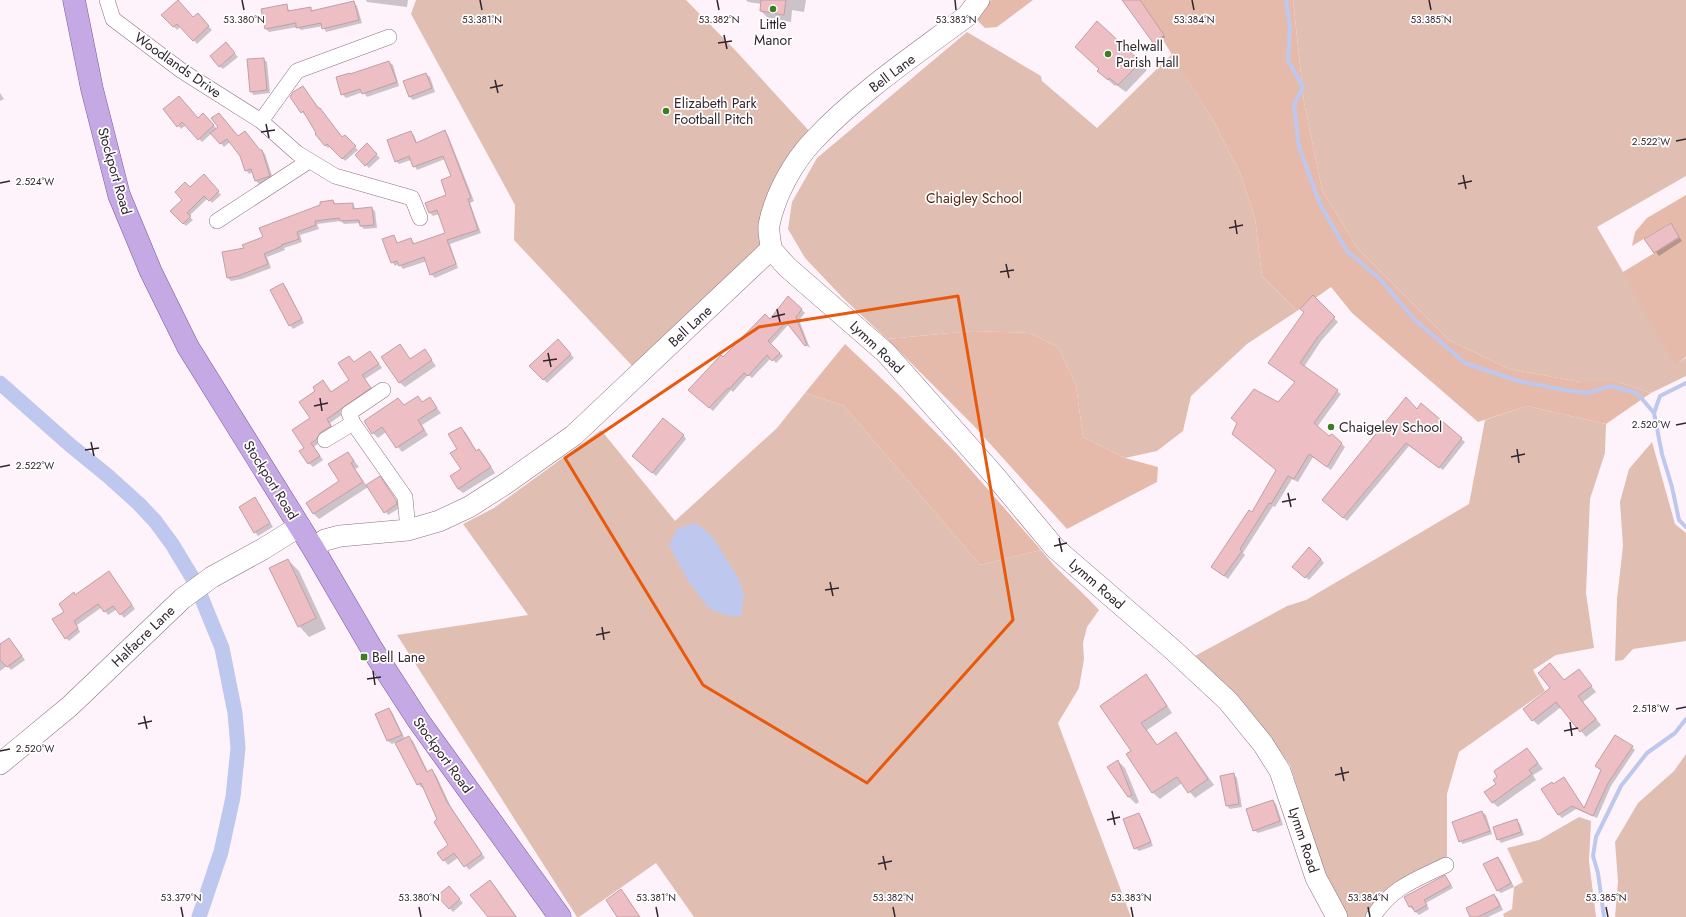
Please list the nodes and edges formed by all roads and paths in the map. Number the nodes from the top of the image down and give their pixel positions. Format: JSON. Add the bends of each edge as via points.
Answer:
{"nodes":[{"id":1,"x":74,"y":0,"type":"edge"},
{"id":2,"x":107,"y":0,"type":"edge"},
{"id":3,"x":979,"y":0,"type":"edge"},
{"id":4,"x":389,"y":37,"type":"dead end"},
{"id":5,"x":261,"y":121,"type":"junction"},
{"id":6,"x":309,"y":161,"type":"junction"},
{"id":7,"x":420,"y":218,"type":"dead end"},
{"id":8,"x":217,"y":221,"type":"dead end"},
{"id":9,"x":771,"y":249,"type":"junction"},
{"id":10,"x":383,"y":390,"type":"dead end"},
{"id":11,"x":353,"y":424,"type":"junction"},
{"id":12,"x":325,"y":440,"type":"dead end"},
{"id":13,"x":300,"y":526,"type":"junction"},
{"id":14,"x":408,"y":530,"type":"junction"},
{"id":15,"x":313,"y":548,"type":"junction"},
{"id":16,"x":0,"y":764,"type":"edge"},
{"id":17,"x":1446,"y":865,"type":"dead end"},
{"id":18,"x":560,"y":917,"type":"edge"},
{"id":19,"x":1337,"y":917,"type":"edge"},
{"id":20,"x":1373,"y":917,"type":"edge"}],
"edges":[{"from":1,"to":13,"type":"main road","name":"Stockport Road","via":[[92,89],[119,195],[151,272],[188,347]]},
{"from":2,"to":5,"type":"street","name":"Woodlands Drive","via":[[113,19],[182,71]]},
{"from":3,"to":9,"type":"main road","name":"Bell Lane","via":[[967,16],[862,95],[813,140],[791,170],[778,196],[769,226]]},
{"from":4,"to":5,"type":"street","via":[[297,71]]},
{"from":5,"to":6,"type":"street","name":"Woodlands Drive"},
{"from":6,"to":7,"type":"street","name":"Woodlands Drive","via":[[335,176],[412,198]]},
{"from":6,"to":8,"type":"street"},
{"from":9,"to":14,"type":"main road","name":"Bell Lane","via":[[574,435],[469,507],[439,521]]},
{"from":9,"to":19,"type":"main road","name":"Lymm Road","via":[[787,267],[886,353],[1055,548],[1228,701],[1264,744],[1280,771],[1316,878]]},
{"from":10,"to":11,"type":"street","via":[[349,413]]},
{"from":11,"to":12,"type":"street"},
{"from":11,"to":14,"type":"street","via":[[405,497]]},
{"from":13,"to":15,"type":"main road","name":"Stockport Road"},
{"from":13,"to":16,"type":"main road","name":"Halfacre Lane","via":[[212,577],[182,599],[70,706]]},
{"from":14,"to":15,"type":"main road","name":"Bell Lane","via":[[340,536],[325,540]]},
{"from":15,"to":18,"type":"main road","name":"Stockport Road","via":[[372,650],[418,720]]},
{"from":17,"to":20,"type":"street","via":[[1401,887],[1380,906]]}]}
